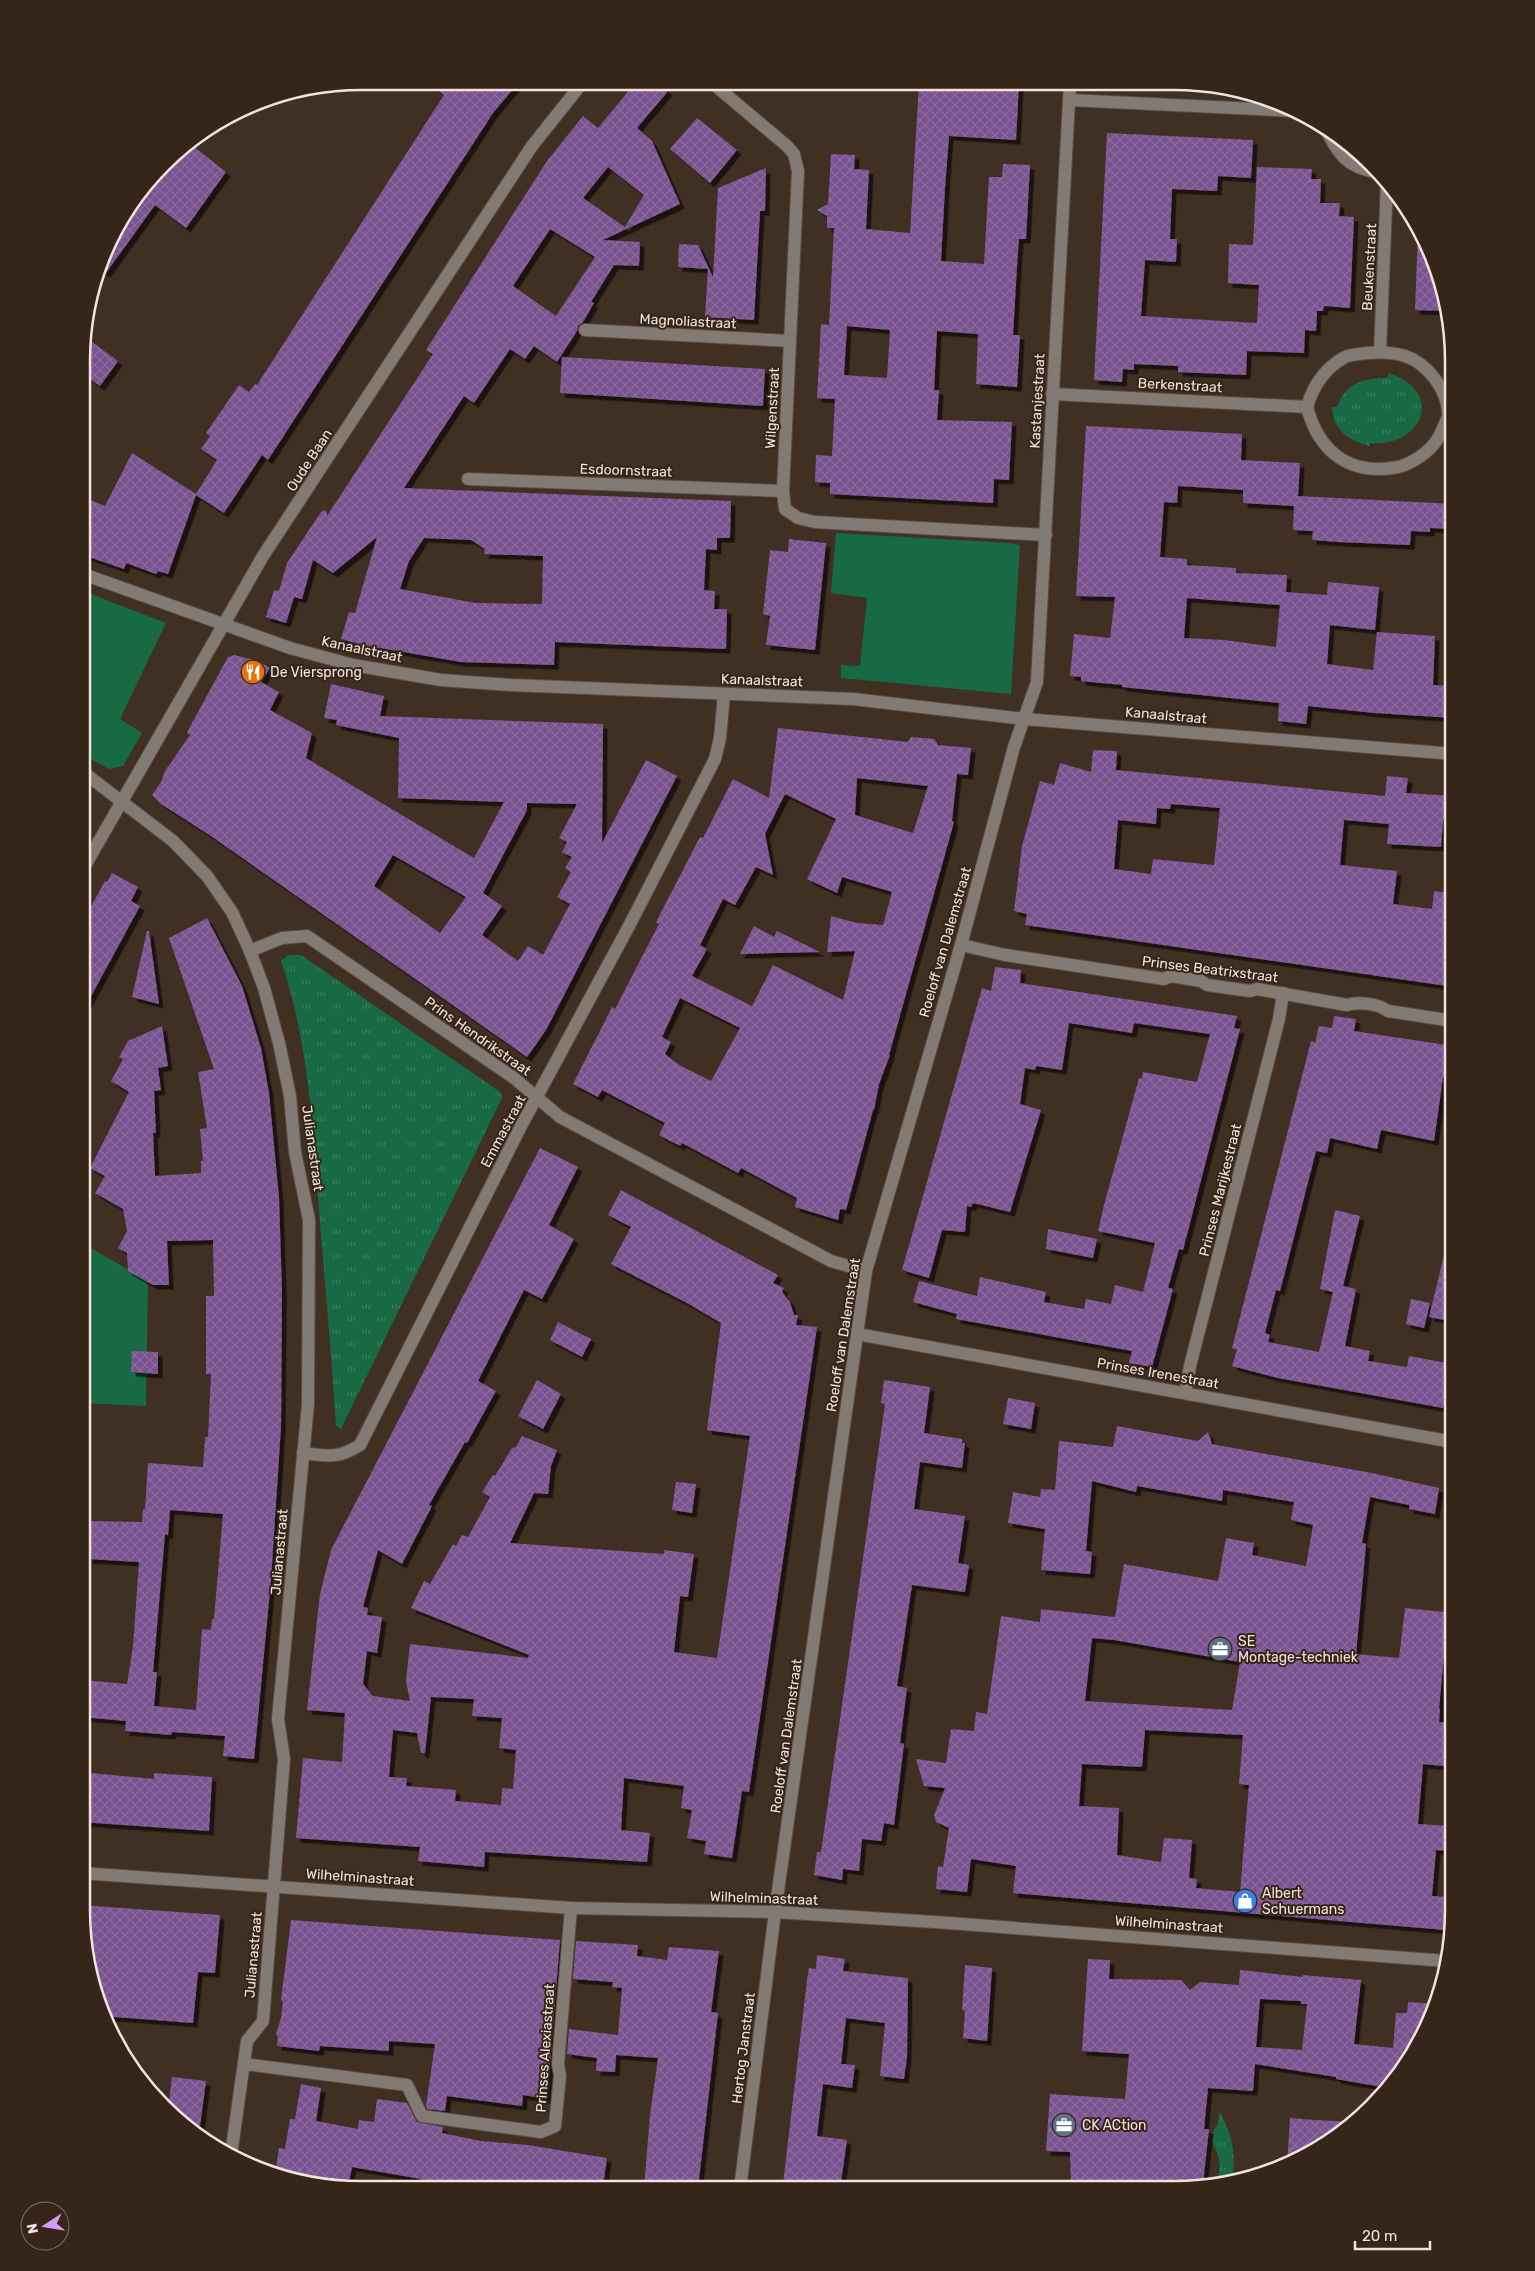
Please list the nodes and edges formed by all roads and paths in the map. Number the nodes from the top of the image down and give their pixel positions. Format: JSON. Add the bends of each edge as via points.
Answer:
{"nodes":[{"id":1,"x":577,"y":90,"type":"edge"},
{"id":2,"x":720,"y":90,"type":"edge"},
{"id":3,"x":1070,"y":90,"type":"edge"},
{"id":4,"x":1069,"y":100,"type":"junction"},
{"id":5,"x":1276,"y":110,"type":"edge"},
{"id":6,"x":1331,"y":140,"type":"edge"},
{"id":7,"x":1368,"y":171,"type":"edge"},
{"id":8,"x":1387,"y":194,"type":"edge"},
{"id":9,"x":585,"y":330,"type":"dead end"},
{"id":10,"x":790,"y":341,"type":"junction"},
{"id":11,"x":1380,"y":352,"type":"junction"},
{"id":12,"x":1052,"y":394,"type":"junction"},
{"id":13,"x":1445,"y":398,"type":"edge"},
{"id":14,"x":1307,"y":407,"type":"junction"},
{"id":15,"x":1445,"y":425,"type":"edge"},
{"id":16,"x":468,"y":479,"type":"dead end"},
{"id":17,"x":783,"y":491,"type":"junction"},
{"id":18,"x":1046,"y":535,"type":"junction"},
{"id":19,"x":90,"y":577,"type":"edge"},
{"id":20,"x":224,"y":625,"type":"junction"},
{"id":21,"x":724,"y":694,"type":"junction"},
{"id":22,"x":1025,"y":719,"type":"junction"},
{"id":23,"x":1445,"y":753,"type":"edge"},
{"id":24,"x":90,"y":777,"type":"edge"},
{"id":25,"x":123,"y":801,"type":"junction"},
{"id":26,"x":90,"y":858,"type":"edge"},
{"id":27,"x":961,"y":945,"type":"junction"},
{"id":28,"x":250,"y":951,"type":"junction"},
{"id":29,"x":1283,"y":993,"type":"junction"},
{"id":30,"x":1445,"y":1020,"type":"edge"},
{"id":31,"x":537,"y":1099,"type":"junction"},
{"id":32,"x":866,"y":1271,"type":"junction"},
{"id":33,"x":857,"y":1334,"type":"junction"},
{"id":34,"x":1185,"y":1393,"type":"junction"},
{"id":35,"x":1445,"y":1441,"type":"edge"},
{"id":36,"x":303,"y":1453,"type":"junction"},
{"id":37,"x":90,"y":1874,"type":"edge"},
{"id":38,"x":274,"y":1886,"type":"junction"},
{"id":39,"x":571,"y":1908,"type":"junction"},
{"id":40,"x":775,"y":1912,"type":"junction"},
{"id":41,"x":1440,"y":1961,"type":"edge"},
{"id":42,"x":244,"y":2064,"type":"junction"},
{"id":43,"x":232,"y":2148,"type":"edge"},
{"id":44,"x":741,"y":2181,"type":"edge"}],
"edges":[{"from":1,"to":20,"type":"street","name":"Oude Baan","via":[[521,162],[263,556]]},
{"from":2,"to":10,"type":"street","name":"Wilgenstraat","via":[[794,154],[798,171]]},
{"from":3,"to":4,"type":"street","name":"Kastanjestraat"},
{"from":4,"to":5,"type":"street"},
{"from":4,"to":12,"type":"street","name":"Kastanjestraat"},
{"from":6,"to":7,"type":"street","via":[[1338,154]]},
{"from":8,"to":11,"type":"street","name":"Beukenstraat"},
{"from":9,"to":10,"type":"street","name":"Magnoliastraat"},
{"from":10,"to":17,"type":"street","name":"Wilgenstraat"},
{"from":11,"to":13,"type":"street","via":[[1406,356],[1420,364],[1434,378]]},
{"from":11,"to":14,"type":"street","via":[[1346,357],[1328,369],[1311,393]]},
{"from":12,"to":14,"type":"street","name":"Berkenstraat"},
{"from":12,"to":18,"type":"street","name":"Kastanjestraat"},
{"from":14,"to":15,"type":"street","via":[[1311,424],[1327,449],[1340,460],[1368,469],[1405,465],[1420,457],[1432,447]]},
{"from":16,"to":17,"type":"street","name":"Esdoornstraat"},
{"from":17,"to":18,"type":"street","name":"Wilgenstraat","via":[[785,509],[798,518],[815,522]]},
{"from":18,"to":22,"type":"street","name":"Kastanjestraat","via":[[1037,682]]},
{"from":19,"to":20,"type":"street","name":"Kanaalstraat"},
{"from":20,"to":21,"type":"street","name":"Kanaalstraat","via":[[353,665],[440,680]]},
{"from":20,"to":25,"type":"street","name":"Oude Baan"},
{"from":21,"to":22,"type":"street","name":"Kanaalstraat","via":[[853,699]]},
{"from":21,"to":31,"type":"street","name":"Emmastraat","via":[[716,759]]},
{"from":22,"to":23,"type":"street","name":"Kanaalstraat"},
{"from":22,"to":27,"type":"street","name":"Roeloff van Dalemstraat","via":[[1014,747]]},
{"from":24,"to":25,"type":"street"},
{"from":25,"to":26,"type":"street","name":"Oude Baan"},
{"from":25,"to":28,"type":"street","via":[[173,841],[207,876],[232,912]]},
{"from":27,"to":29,"type":"street","name":"Prinses Beatrixstraat","via":[[1005,956]]},
{"from":27,"to":32,"type":"street","name":"Roeloff van Dalemstraat"},
{"from":28,"to":31,"type":"street","name":"Prins Hendrikstraat","via":[[282,938],[307,936],[514,1078]]},
{"from":28,"to":36,"type":"street","name":"Julianastraat","via":[[279,1043],[309,1220],[308,1404]]},
{"from":29,"to":30,"type":"street","name":"Prinses Beatrixstraat"},
{"from":29,"to":34,"type":"street","name":"Prinses Marijkestraat"},
{"from":31,"to":32,"type":"street","name":"Prins Hendrikstraat","via":[[560,1117],[832,1261]]},
{"from":31,"to":36,"type":"street","name":"Emmastraat","via":[[360,1445],[346,1454]]},
{"from":32,"to":33,"type":"street","name":"Roeloff van Dalemstraat"},
{"from":33,"to":34,"type":"street","name":"Prinses Irenestraat"},
{"from":33,"to":40,"type":"street","name":"Roeloff van Dalemstraat"},
{"from":34,"to":35,"type":"street","name":"Prinses Irenestraat"},
{"from":36,"to":38,"type":"street","name":"Julianastraat","via":[[278,1719],[284,1759]]},
{"from":37,"to":38,"type":"street","name":"Wilhelminastraat"},
{"from":38,"to":39,"type":"street","name":"Wilhelminastraat"},
{"from":38,"to":42,"type":"street","name":"Julianastraat","via":[[263,2022],[247,2041]]},
{"from":39,"to":40,"type":"street","name":"Wilhelminastraat"},
{"from":39,"to":42,"type":"street","name":"Prinses Alexiastraat","via":[[555,2126],[542,2132],[422,2116],[408,2085]]},
{"from":40,"to":41,"type":"street","name":"Wilhelminastraat"},
{"from":40,"to":44,"type":"street","name":"Hertog Janstraat"},
{"from":42,"to":43,"type":"street","name":"Julianastraat"}]}
